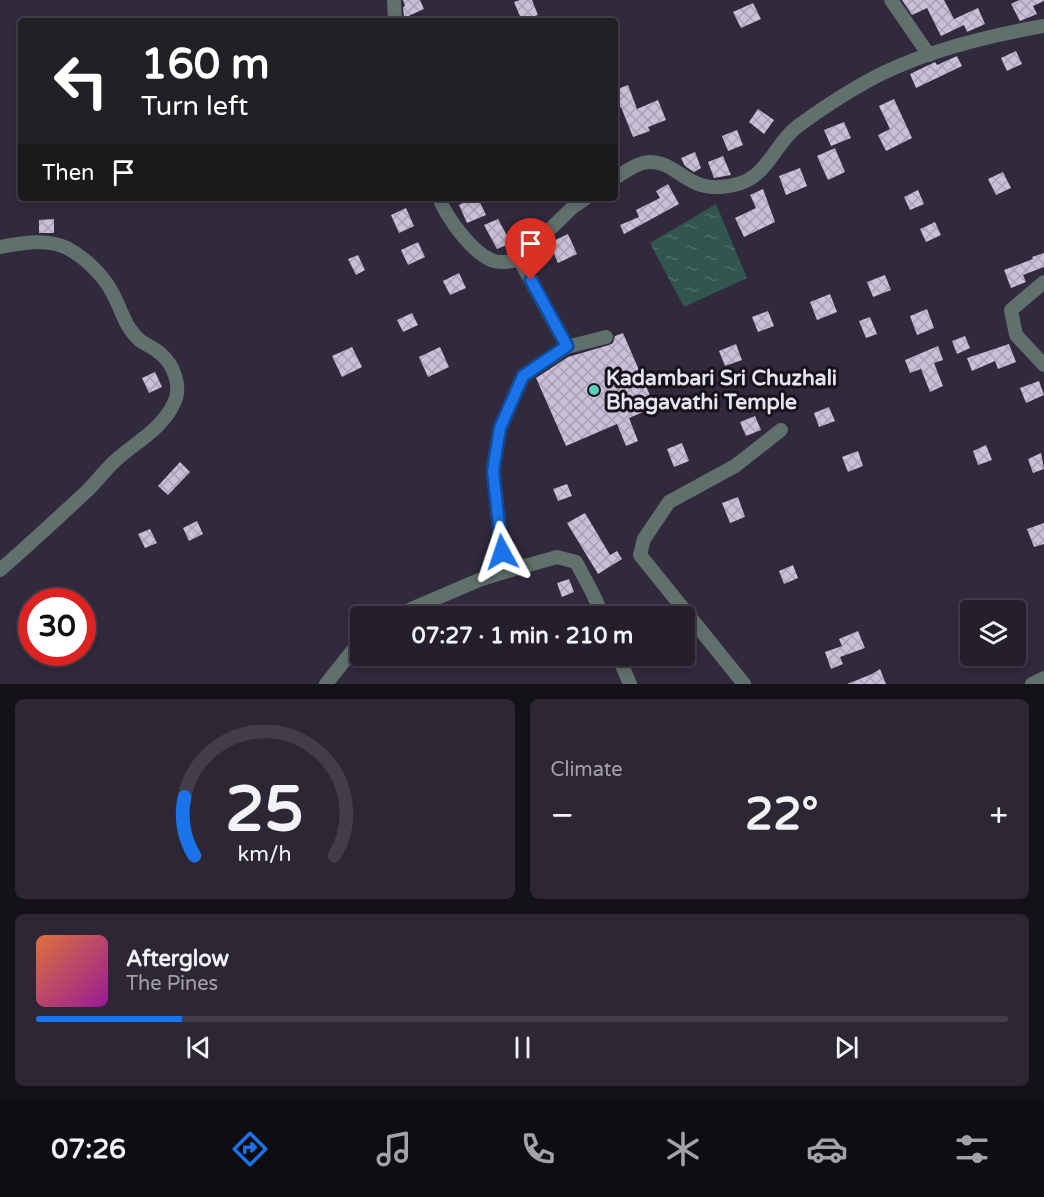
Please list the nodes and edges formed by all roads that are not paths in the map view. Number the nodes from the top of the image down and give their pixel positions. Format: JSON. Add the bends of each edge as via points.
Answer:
{"nodes":[{"id":1,"x":394,"y":0,"type":"edge"},
{"id":2,"x":891,"y":0,"type":"edge"},
{"id":3,"x":395,"y":18,"type":"edge"},
{"id":4,"x":1044,"y":26,"type":"edge"},
{"id":5,"x":929,"y":55,"type":"junction"},
{"id":6,"x":618,"y":176,"type":"edge"},
{"id":7,"x":441,"y":201,"type":"edge"},
{"id":8,"x":582,"y":201,"type":"edge"},
{"id":9,"x":0,"y":247,"type":"edge"},
{"id":10,"x":519,"y":260,"type":"junction"},
{"id":11,"x":1044,"y":282,"type":"edge"},
{"id":12,"x":606,"y":337,"type":"dead end"},
{"id":13,"x":567,"y":346,"type":"junction"},
{"id":14,"x":1044,"y":365,"type":"edge"},
{"id":15,"x":781,"y":430,"type":"dead end"},
{"id":16,"x":0,"y":570,"type":"edge"},
{"id":17,"x":504,"y":572,"type":"junction"},
{"id":18,"x":418,"y":606,"type":"edge"},
{"id":19,"x":598,"y":606,"type":"edge"},
{"id":20,"x":350,"y":654,"type":"edge"},
{"id":21,"x":622,"y":666,"type":"edge"},
{"id":22,"x":1044,"y":678,"type":"edge"},
{"id":23,"x":326,"y":684,"type":"edge"},
{"id":24,"x":630,"y":684,"type":"edge"},
{"id":25,"x":744,"y":684,"type":"edge"},
{"id":26,"x":1032,"y":684,"type":"edge"}],
"edges":[{"from":1,"to":3,"type":"street"},
{"from":2,"to":5,"type":"street"},
{"from":4,"to":5,"type":"street"},
{"from":5,"to":6,"type":"street","via":[[883,73],[833,102],[795,128],[759,172],[743,182],[722,188],[699,184],[671,167],[653,162],[642,163]]},
{"from":7,"to":10,"type":"street","via":[[469,242],[491,260]]},
{"from":8,"to":10,"type":"street"},
{"from":9,"to":16,"type":"street","via":[[51,242],[81,258],[103,277],[139,342],[167,360],[178,387],[167,416]]},
{"from":10,"to":13,"type":"street"},
{"from":11,"to":14,"type":"street","via":[[1011,310],[1016,335]]},
{"from":12,"to":13,"type":"street"},
{"from":13,"to":17,"type":"street","via":[[523,376],[500,428],[493,471]]},
{"from":15,"to":25,"type":"street","via":[[735,465],[669,502],[644,539],[640,555]]},
{"from":17,"to":18,"type":"street"},
{"from":17,"to":19,"type":"street","via":[[557,557],[576,562]]},
{"from":20,"to":23,"type":"street"},
{"from":21,"to":24,"type":"street"},
{"from":22,"to":26,"type":"street"}]}
